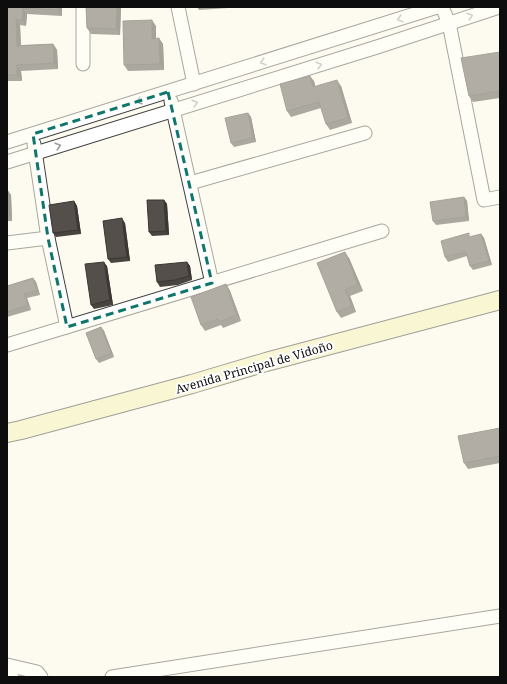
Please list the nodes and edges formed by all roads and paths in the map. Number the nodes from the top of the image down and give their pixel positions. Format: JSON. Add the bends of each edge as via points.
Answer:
{"nodes":[{"id":1,"x":83,"y":7,"type":"edge"},
{"id":2,"x":178,"y":7,"type":"edge"},
{"id":3,"x":437,"y":7,"type":"edge"},
{"id":4,"x":442,"y":7,"type":"edge"},
{"id":5,"x":499,"y":7,"type":"edge"},
{"id":6,"x":449,"y":23,"type":"junction"},
{"id":7,"x":83,"y":64,"type":"dead end"},
{"id":8,"x":194,"y":84,"type":"junction"},
{"id":9,"x":168,"y":92,"type":"junction"},
{"id":10,"x":173,"y":110,"type":"junction"},
{"id":11,"x":365,"y":133,"type":"dead end"},
{"id":12,"x":33,"y":134,"type":"junction"},
{"id":13,"x":7,"y":142,"type":"edge"},
{"id":14,"x":35,"y":153,"type":"junction"},
{"id":15,"x":7,"y":162,"type":"edge"},
{"id":16,"x":190,"y":182,"type":"junction"},
{"id":17,"x":500,"y":197,"type":"edge"},
{"id":18,"x":382,"y":231,"type":"dead end"},
{"id":19,"x":48,"y":238,"type":"junction"},
{"id":20,"x":7,"y":243,"type":"edge"},
{"id":21,"x":212,"y":283,"type":"junction"},
{"id":22,"x":500,"y":300,"type":"edge"},
{"id":23,"x":68,"y":327,"type":"junction"},
{"id":24,"x":7,"y":345,"type":"edge"},
{"id":25,"x":7,"y":433,"type":"edge"},
{"id":26,"x":500,"y":616,"type":"edge"},
{"id":27,"x":7,"y":665,"type":"edge"},
{"id":28,"x":7,"y":676,"type":"edge"},
{"id":29,"x":12,"y":677,"type":"edge"},
{"id":30,"x":41,"y":677,"type":"edge"},
{"id":31,"x":112,"y":677,"type":"edge"}],
"edges":[{"from":1,"to":7,"type":"street"},
{"from":2,"to":8,"type":"street"},
{"from":3,"to":8,"type":"street","one_way":true},
{"from":4,"to":6,"type":"street"},
{"from":6,"to":5,"type":"street","one_way":true},
{"from":10,"to":6,"type":"street","one_way":true},
{"from":6,"to":17,"type":"street","via":[[484,200]]},
{"from":8,"to":9,"type":"street"},
{"from":9,"to":10,"type":"street"},
{"from":9,"to":12,"type":"street","one_way":true},
{"from":14,"to":10,"type":"street","one_way":true},
{"from":10,"to":16,"type":"street"},
{"from":11,"to":16,"type":"street"},
{"from":12,"to":13,"type":"street"},
{"from":12,"to":14,"type":"street"},
{"from":14,"to":15,"type":"street"},
{"from":14,"to":19,"type":"street"},
{"from":16,"to":21,"type":"street"},
{"from":18,"to":21,"type":"street"},
{"from":19,"to":20,"type":"street"},
{"from":19,"to":23,"type":"street"},
{"from":21,"to":23,"type":"street"},
{"from":22,"to":25,"type":"main road","name":"Avenida Principal de Vidoño"},
{"from":23,"to":24,"type":"street"},
{"from":26,"to":31,"type":"street"},
{"from":27,"to":30,"type":"street","via":[[37,672]]},
{"from":28,"to":29,"type":"street"}]}
